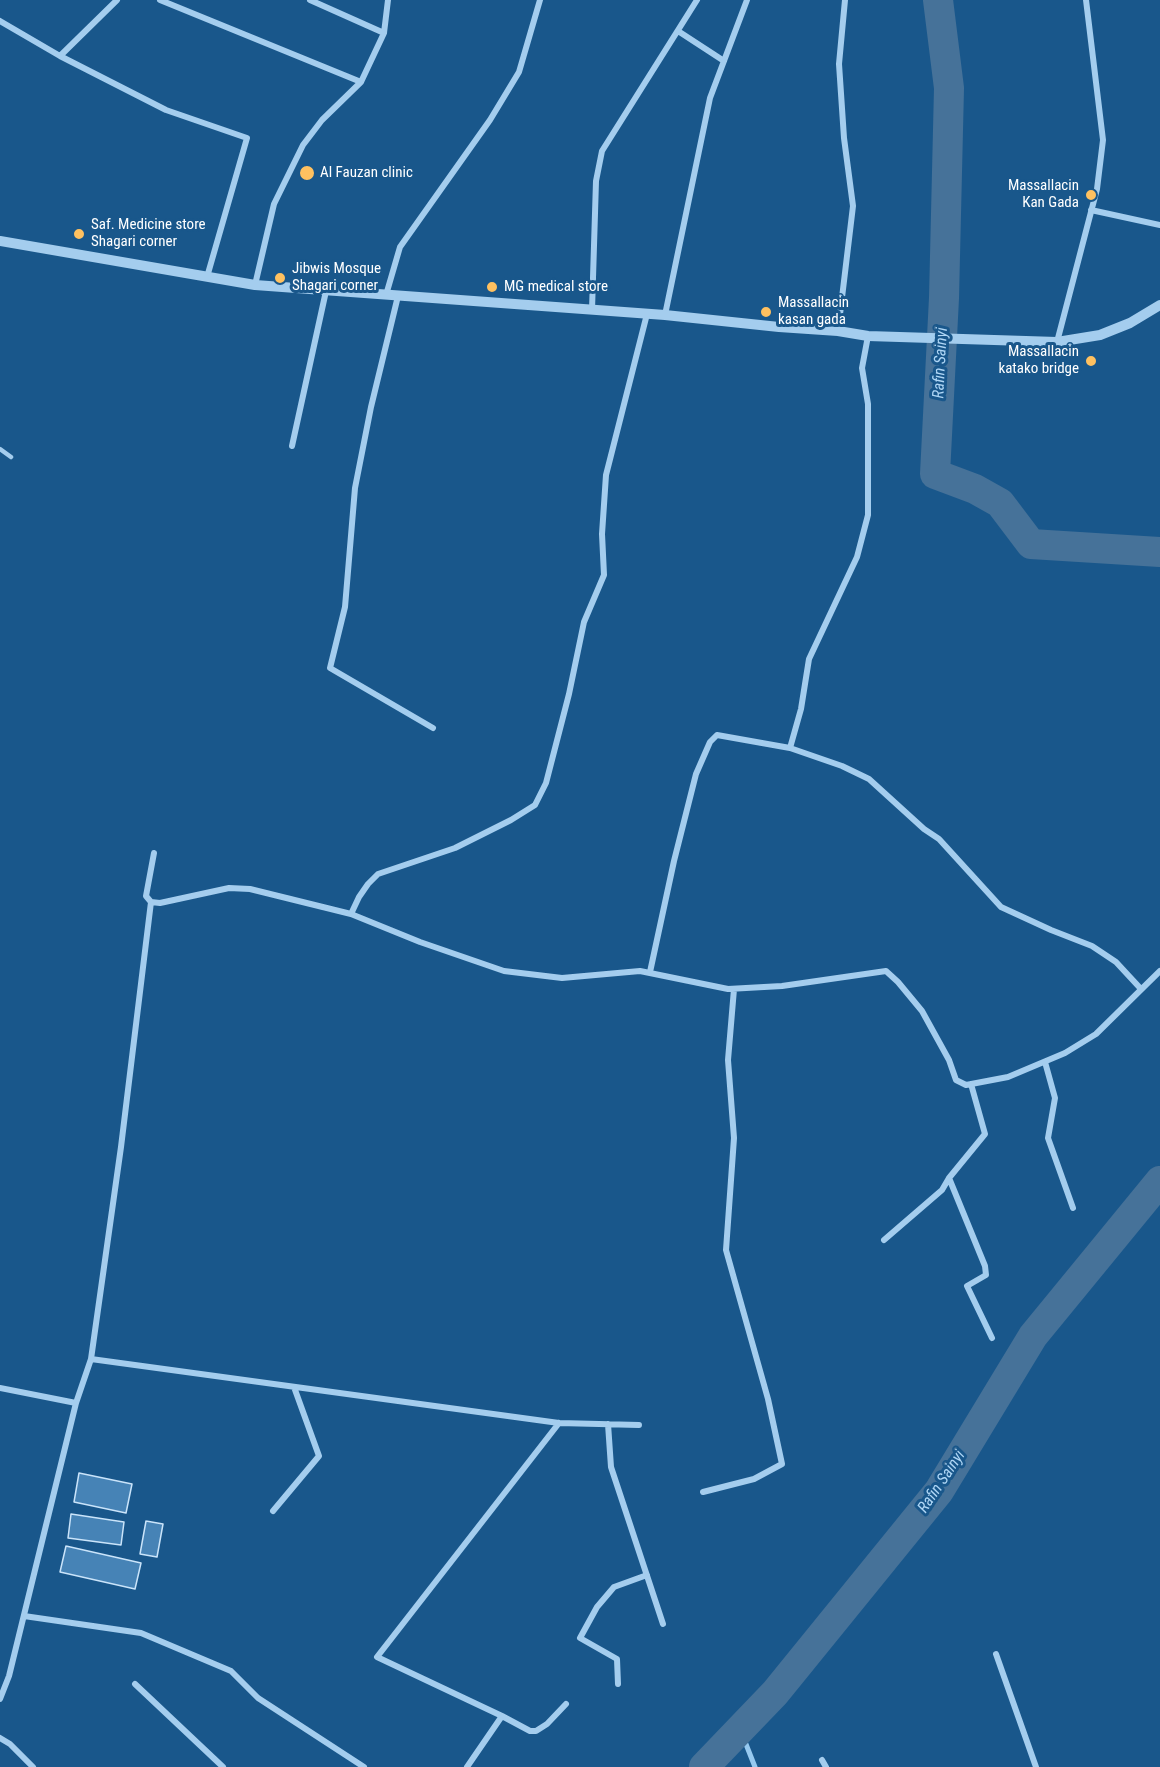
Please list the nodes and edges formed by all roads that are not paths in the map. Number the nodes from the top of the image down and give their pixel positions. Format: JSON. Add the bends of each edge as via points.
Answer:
{"nodes":[{"id":1,"x":117,"y":0,"type":"edge"},
{"id":2,"x":160,"y":0,"type":"edge"},
{"id":3,"x":310,"y":0,"type":"edge"},
{"id":4,"x":388,"y":0,"type":"edge"},
{"id":5,"x":540,"y":0,"type":"edge"},
{"id":6,"x":697,"y":0,"type":"edge"},
{"id":7,"x":747,"y":0,"type":"edge"},
{"id":8,"x":845,"y":0,"type":"edge"},
{"id":9,"x":1086,"y":0,"type":"edge"},
{"id":10,"x":0,"y":21,"type":"edge"},
{"id":11,"x":678,"y":32,"type":"junction"},
{"id":12,"x":384,"y":33,"type":"junction"},
{"id":13,"x":60,"y":56,"type":"junction"},
{"id":14,"x":724,"y":61,"type":"junction"},
{"id":15,"x":361,"y":82,"type":"junction"},
{"id":16,"x":1091,"y":210,"type":"junction"},
{"id":17,"x":1160,"y":225,"type":"edge"},
{"id":18,"x":0,"y":241,"type":"edge"},
{"id":19,"x":207,"y":277,"type":"junction"},
{"id":20,"x":255,"y":285,"type":"junction"},
{"id":21,"x":326,"y":291,"type":"junction"},
{"id":22,"x":386,"y":295,"type":"junction"},
{"id":23,"x":398,"y":296,"type":"junction"},
{"id":24,"x":1160,"y":305,"type":"edge"},
{"id":25,"x":592,"y":310,"type":"junction"},
{"id":26,"x":647,"y":314,"type":"junction"},
{"id":27,"x":665,"y":315,"type":"junction"},
{"id":28,"x":838,"y":331,"type":"junction"},
{"id":29,"x":868,"y":336,"type":"junction"},
{"id":30,"x":1057,"y":342,"type":"junction"},
{"id":31,"x":292,"y":446,"type":"dead end"},
{"id":32,"x":0,"y":449,"type":"edge"},
{"id":33,"x":11,"y":457,"type":"dead end"},
{"id":34,"x":433,"y":728,"type":"dead end"},
{"id":35,"x":790,"y":748,"type":"junction"},
{"id":36,"x":154,"y":853,"type":"dead end"},
{"id":37,"x":151,"y":902,"type":"junction"},
{"id":38,"x":351,"y":914,"type":"junction"},
{"id":39,"x":1160,"y":971,"type":"edge"},
{"id":40,"x":650,"y":972,"type":"junction"},
{"id":41,"x":734,"y":989,"type":"junction"},
{"id":42,"x":1141,"y":989,"type":"junction"},
{"id":43,"x":1045,"y":1062,"type":"junction"},
{"id":44,"x":971,"y":1084,"type":"junction"},
{"id":45,"x":949,"y":1178,"type":"junction"},
{"id":46,"x":1073,"y":1208,"type":"dead end"},
{"id":47,"x":884,"y":1240,"type":"dead end"},
{"id":48,"x":992,"y":1338,"type":"dead end"},
{"id":49,"x":91,"y":1359,"type":"junction"},
{"id":50,"x":294,"y":1387,"type":"junction"},
{"id":51,"x":0,"y":1389,"type":"edge"},
{"id":52,"x":76,"y":1403,"type":"junction"},
{"id":53,"x":559,"y":1423,"type":"junction"},
{"id":54,"x":608,"y":1424,"type":"junction"},
{"id":55,"x":639,"y":1425,"type":"dead end"},
{"id":56,"x":703,"y":1492,"type":"dead end"},
{"id":57,"x":273,"y":1511,"type":"dead end"},
{"id":58,"x":647,"y":1575,"type":"junction"},
{"id":59,"x":24,"y":1616,"type":"junction"},
{"id":60,"x":663,"y":1624,"type":"dead end"},
{"id":61,"x":996,"y":1654,"type":"dead end"},
{"id":62,"x":135,"y":1683,"type":"dead end"},
{"id":63,"x":618,"y":1684,"type":"dead end"},
{"id":64,"x":0,"y":1699,"type":"edge"},
{"id":65,"x":566,"y":1704,"type":"dead end"},
{"id":66,"x":502,"y":1716,"type":"junction"},
{"id":67,"x":0,"y":1738,"type":"edge"},
{"id":68,"x":822,"y":1760,"type":"dead end"},
{"id":69,"x":33,"y":1767,"type":"edge"},
{"id":70,"x":223,"y":1767,"type":"edge"},
{"id":71,"x":364,"y":1767,"type":"edge"},
{"id":72,"x":467,"y":1767,"type":"edge"},
{"id":73,"x":826,"y":1767,"type":"edge"},
{"id":74,"x":1036,"y":1767,"type":"edge"}],
"edges":[{"from":1,"to":13,"type":"street"},
{"from":2,"to":15,"type":"street"},
{"from":3,"to":12,"type":"street"},
{"from":4,"to":12,"type":"street"},
{"from":5,"to":22,"type":"street","via":[[519,72],[490,120],[400,247]]},
{"from":6,"to":11,"type":"street"},
{"from":7,"to":14,"type":"street"},
{"from":8,"to":28,"type":"street","via":[[839,64],[853,206]]},
{"from":9,"to":16,"type":"street","via":[[1103,140]]},
{"from":10,"to":13,"type":"street"},
{"from":11,"to":14,"type":"street"},
{"from":11,"to":25,"type":"street","via":[[602,151],[596,181]]},
{"from":12,"to":15,"type":"street"},
{"from":13,"to":19,"type":"street","via":[[166,110],[247,138]]},
{"from":14,"to":27,"type":"street","via":[[710,98]]},
{"from":15,"to":20,"type":"street","via":[[303,145],[274,204]]},
{"from":16,"to":17,"type":"street"},
{"from":16,"to":30,"type":"street"},
{"from":18,"to":19,"type":"street"},
{"from":19,"to":20,"type":"street"},
{"from":20,"to":21,"type":"street"},
{"from":21,"to":22,"type":"street"},
{"from":21,"to":31,"type":"street"},
{"from":22,"to":23,"type":"street"},
{"from":23,"to":25,"type":"street"},
{"from":23,"to":34,"type":"street","via":[[355,488],[345,607],[330,668]]},
{"from":24,"to":30,"type":"street","via":[[1101,335]]},
{"from":25,"to":26,"type":"street"},
{"from":26,"to":27,"type":"street"},
{"from":26,"to":38,"type":"street","via":[[606,475],[604,575],[584,622],[546,783],[535,805],[511,820],[455,848],[378,874]]},
{"from":27,"to":28,"type":"street"},
{"from":28,"to":29,"type":"street"},
{"from":29,"to":30,"type":"street"},
{"from":29,"to":35,"type":"street","via":[[862,368],[868,404],[868,515],[857,557],[809,659]]},
{"from":32,"to":33,"type":"lane"},
{"from":35,"to":40,"type":"street","via":[[717,735],[710,742],[696,774]]},
{"from":35,"to":42,"type":"street","via":[[869,779],[939,839],[1002,907],[1092,946],[1116,962]]},
{"from":36,"to":37,"type":"street","via":[[146,896]]},
{"from":37,"to":38,"type":"street","via":[[229,888],[250,889]]},
{"from":37,"to":49,"type":"street"},
{"from":38,"to":40,"type":"street","via":[[504,971],[562,978]]},
{"from":39,"to":42,"type":"street"},
{"from":40,"to":41,"type":"street"},
{"from":41,"to":44,"type":"street","via":[[886,971],[922,1011],[956,1080]]},
{"from":41,"to":56,"type":"street","via":[[728,1059],[734,1138],[726,1250],[782,1464],[754,1479]]},
{"from":42,"to":43,"type":"street","via":[[1096,1034]]},
{"from":43,"to":44,"type":"street","via":[[1008,1077]]},
{"from":43,"to":46,"type":"street","via":[[1055,1098],[1048,1138]]},
{"from":44,"to":45,"type":"street","via":[[985,1134]]},
{"from":45,"to":47,"type":"street","via":[[942,1190]]},
{"from":45,"to":48,"type":"street","via":[[985,1266],[986,1275],[967,1286]]},
{"from":49,"to":50,"type":"street"},
{"from":49,"to":52,"type":"street"},
{"from":50,"to":53,"type":"street"},
{"from":50,"to":57,"type":"street","via":[[319,1456]]},
{"from":51,"to":52,"type":"street"},
{"from":52,"to":59,"type":"street"},
{"from":53,"to":54,"type":"street"},
{"from":53,"to":66,"type":"street","via":[[377,1657]]},
{"from":54,"to":55,"type":"street"},
{"from":54,"to":58,"type":"street","via":[[611,1467]]},
{"from":58,"to":60,"type":"street"},
{"from":58,"to":63,"type":"street","via":[[614,1587],[597,1607],[580,1638],[617,1659]]},
{"from":59,"to":64,"type":"street"},
{"from":59,"to":71,"type":"street","via":[[141,1633],[231,1671],[258,1698]]},
{"from":61,"to":74,"type":"street"},
{"from":62,"to":70,"type":"street"},
{"from":65,"to":66,"type":"street","via":[[536,1731]]},
{"from":66,"to":72,"type":"street"},
{"from":67,"to":69,"type":"street"},
{"from":68,"to":73,"type":"street"}]}
